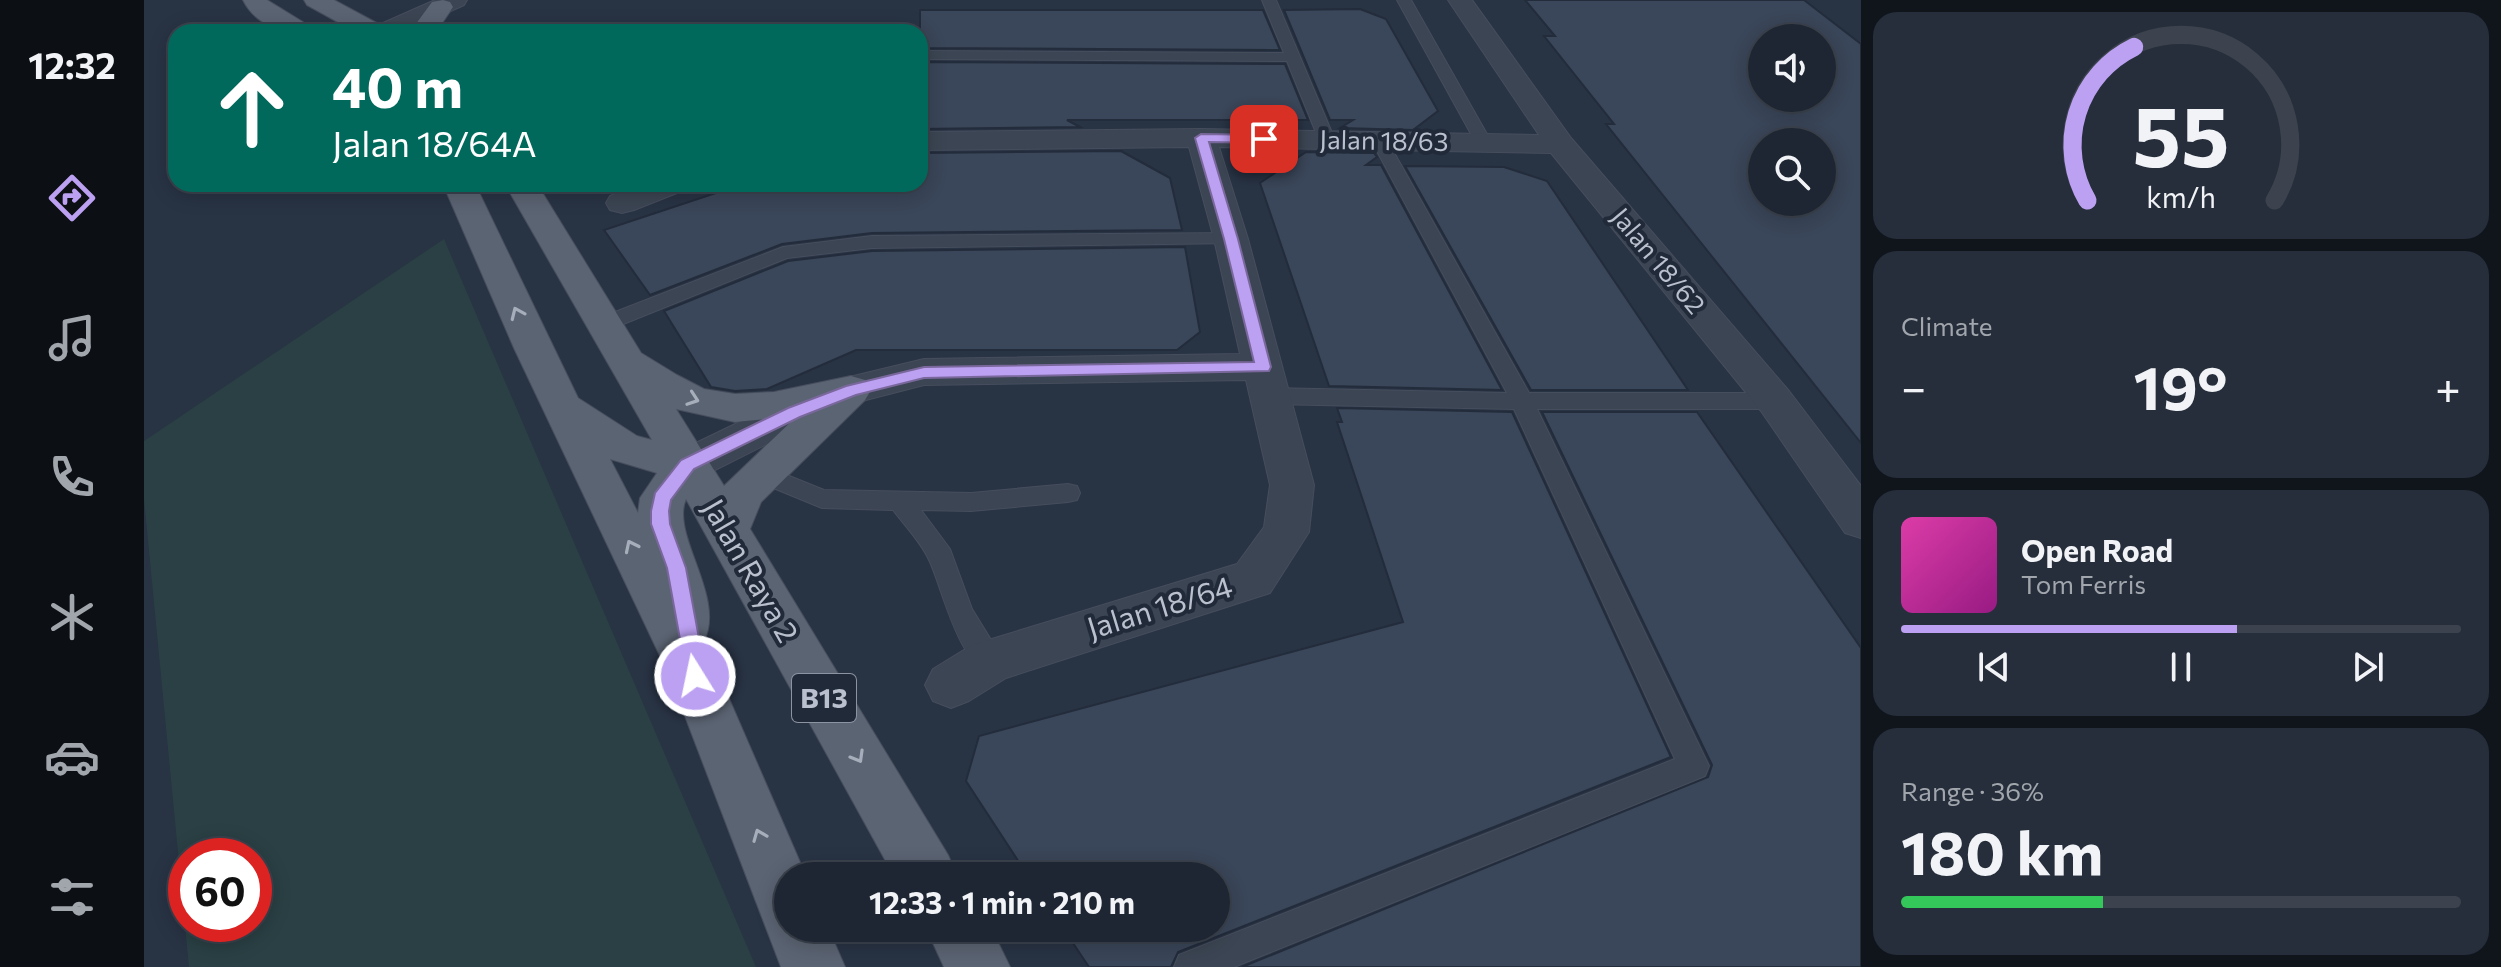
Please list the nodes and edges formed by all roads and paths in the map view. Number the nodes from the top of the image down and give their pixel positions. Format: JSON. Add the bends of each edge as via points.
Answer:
{"nodes":[{"id":1,"x":255,"y":0,"type":"edge"},
{"id":2,"x":316,"y":0,"type":"edge"},
{"id":3,"x":1269,"y":0,"type":"edge"},
{"id":4,"x":1404,"y":0,"type":"edge"},
{"id":5,"x":1422,"y":0,"type":"edge"},
{"id":6,"x":1460,"y":0,"type":"edge"},
{"id":7,"x":448,"y":4,"type":"edge"},
{"id":8,"x":287,"y":24,"type":"edge"},
{"id":9,"x":368,"y":24,"type":"edge"},
{"id":10,"x":400,"y":24,"type":"edge"},
{"id":11,"x":430,"y":24,"type":"edge"},
{"id":12,"x":928,"y":55,"type":"edge"},
{"id":13,"x":1292,"y":57,"type":"junction"},
{"id":14,"x":1201,"y":138,"type":"junction"},
{"id":15,"x":1327,"y":140,"type":"junction"},
{"id":16,"x":1379,"y":140,"type":"junction"},
{"id":17,"x":928,"y":141,"type":"edge"},
{"id":18,"x":1484,"y":143,"type":"junction"},
{"id":19,"x":1560,"y":144,"type":"junction"},
{"id":20,"x":463,"y":192,"type":"edge"},
{"id":21,"x":526,"y":192,"type":"edge"},
{"id":22,"x":650,"y":192,"type":"edge"},
{"id":23,"x":622,"y":203,"type":"dead end"},
{"id":24,"x":1231,"y":239,"type":"junction"},
{"id":25,"x":604,"y":324,"type":"junction"},
{"id":26,"x":626,"y":360,"type":"junction"},
{"id":27,"x":1266,"y":382,"type":"junction"},
{"id":28,"x":851,"y":390,"type":"junction"},
{"id":29,"x":1522,"y":401,"type":"junction"},
{"id":30,"x":1775,"y":401,"type":"junction"},
{"id":31,"x":563,"y":408,"type":"junction"},
{"id":32,"x":698,"y":460,"type":"junction"},
{"id":33,"x":762,"y":474,"type":"junction"},
{"id":34,"x":1068,"y":493,"type":"dead end"},
{"id":35,"x":901,"y":502,"type":"junction"},
{"id":36,"x":1861,"y":520,"type":"edge"},
{"id":37,"x":727,"y":530,"type":"junction"},
{"id":38,"x":990,"y":661,"type":"junction"},
{"id":39,"x":695,"y":676,"type":"junction"},
{"id":40,"x":951,"y":685,"type":"dead end"},
{"id":41,"x":919,"y":862,"type":"edge"},
{"id":42,"x":774,"y":872,"type":"edge"},
{"id":43,"x":802,"y":942,"type":"edge"},
{"id":44,"x":965,"y":942,"type":"edge"},
{"id":45,"x":813,"y":967,"type":"edge"},
{"id":46,"x":978,"y":967,"type":"edge"},
{"id":47,"x":1191,"y":967,"type":"edge"}],
"edges":[{"from":1,"to":8,"type":"main road","via":[[260,9]]},
{"from":2,"to":9,"type":"main road"},
{"from":3,"to":13,"type":"lane"},
{"from":4,"to":18,"type":"lane"},
{"from":5,"to":6,"type":"street"},
{"from":6,"to":19,"type":"street","name":"Jalan 18/62"},
{"from":7,"to":10,"type":"street"},
{"from":7,"to":11,"type":"main road"},
{"from":12,"to":13,"type":"lane"},
{"from":13,"to":15,"type":"lane"},
{"from":14,"to":15,"type":"street","name":"Jalan 18/63"},
{"from":14,"to":17,"type":"street","name":"Jalan 18/63"},
{"from":14,"to":24,"type":"street","name":"Jalan 18/64"},
{"from":15,"to":16,"type":"street","name":"Jalan 18/63"},
{"from":16,"to":18,"type":"street","name":"Jalan 18/63"},
{"from":16,"to":29,"type":"lane"},
{"from":18,"to":19,"type":"street","name":"Jalan 18/63"},
{"from":19,"to":30,"type":"street","name":"Jalan 18/62"},
{"from":31,"to":20,"type":"main road","one_way":true},
{"from":21,"to":25,"type":"main road","name":"Jalan Raya 2","number":"B13"},
{"from":22,"to":23,"type":"street"},
{"from":24,"to":25,"type":"lane","via":[[872,242],[783,253]]},
{"from":24,"to":27,"type":"street","name":"Jalan 18/64"},
{"from":25,"to":26,"type":"main road","name":"Jalan Raya 2","number":"B13"},
{"from":26,"to":28,"type":"main road","one_way":true,"via":[[675,392],[731,408],[755,410]]},
{"from":26,"to":32,"type":"main road","name":"Jalan Raya 2","number":"B13"},
{"from":27,"to":28,"type":"street","via":[[924,372]]},
{"from":27,"to":29,"type":"lane"},
{"from":27,"to":38,"type":"street","name":"Jalan 18/64","via":[[1292,485],[1286,532],[1253,579]]},
{"from":28,"to":32,"type":"street"},
{"from":28,"to":33,"type":"main road"},
{"from":29,"to":30,"type":"lane"},
{"from":29,"to":47,"type":"lane","via":[[1694,766]]},
{"from":30,"to":36,"type":"street","name":"Jalan 18/62"},
{"from":31,"to":32,"type":"main road","via":[[624,448]]},
{"from":39,"to":31,"type":"main road","one_way":true},
{"from":32,"to":37,"type":"main road","name":"Jalan Raya 2","number":"B13"},
{"from":32,"to":39,"type":"main road","via":[[662,498],[660,511]]},
{"from":33,"to":35,"type":"lane","via":[[822,499]]},
{"from":33,"to":37,"type":"main road","via":[[742,493]]},
{"from":34,"to":35,"type":"lane"},
{"from":35,"to":38,"type":"lane","via":[[941,556],[960,613]]},
{"from":37,"to":41,"type":"main road","name":"Jalan Raya 2","number":"B13","one_way":true},
{"from":38,"to":40,"type":"street","name":"Jalan 18/64"},
{"from":42,"to":39,"type":"main road","one_way":true},
{"from":43,"to":45,"type":"main road"},
{"from":44,"to":46,"type":"main road"}]}
